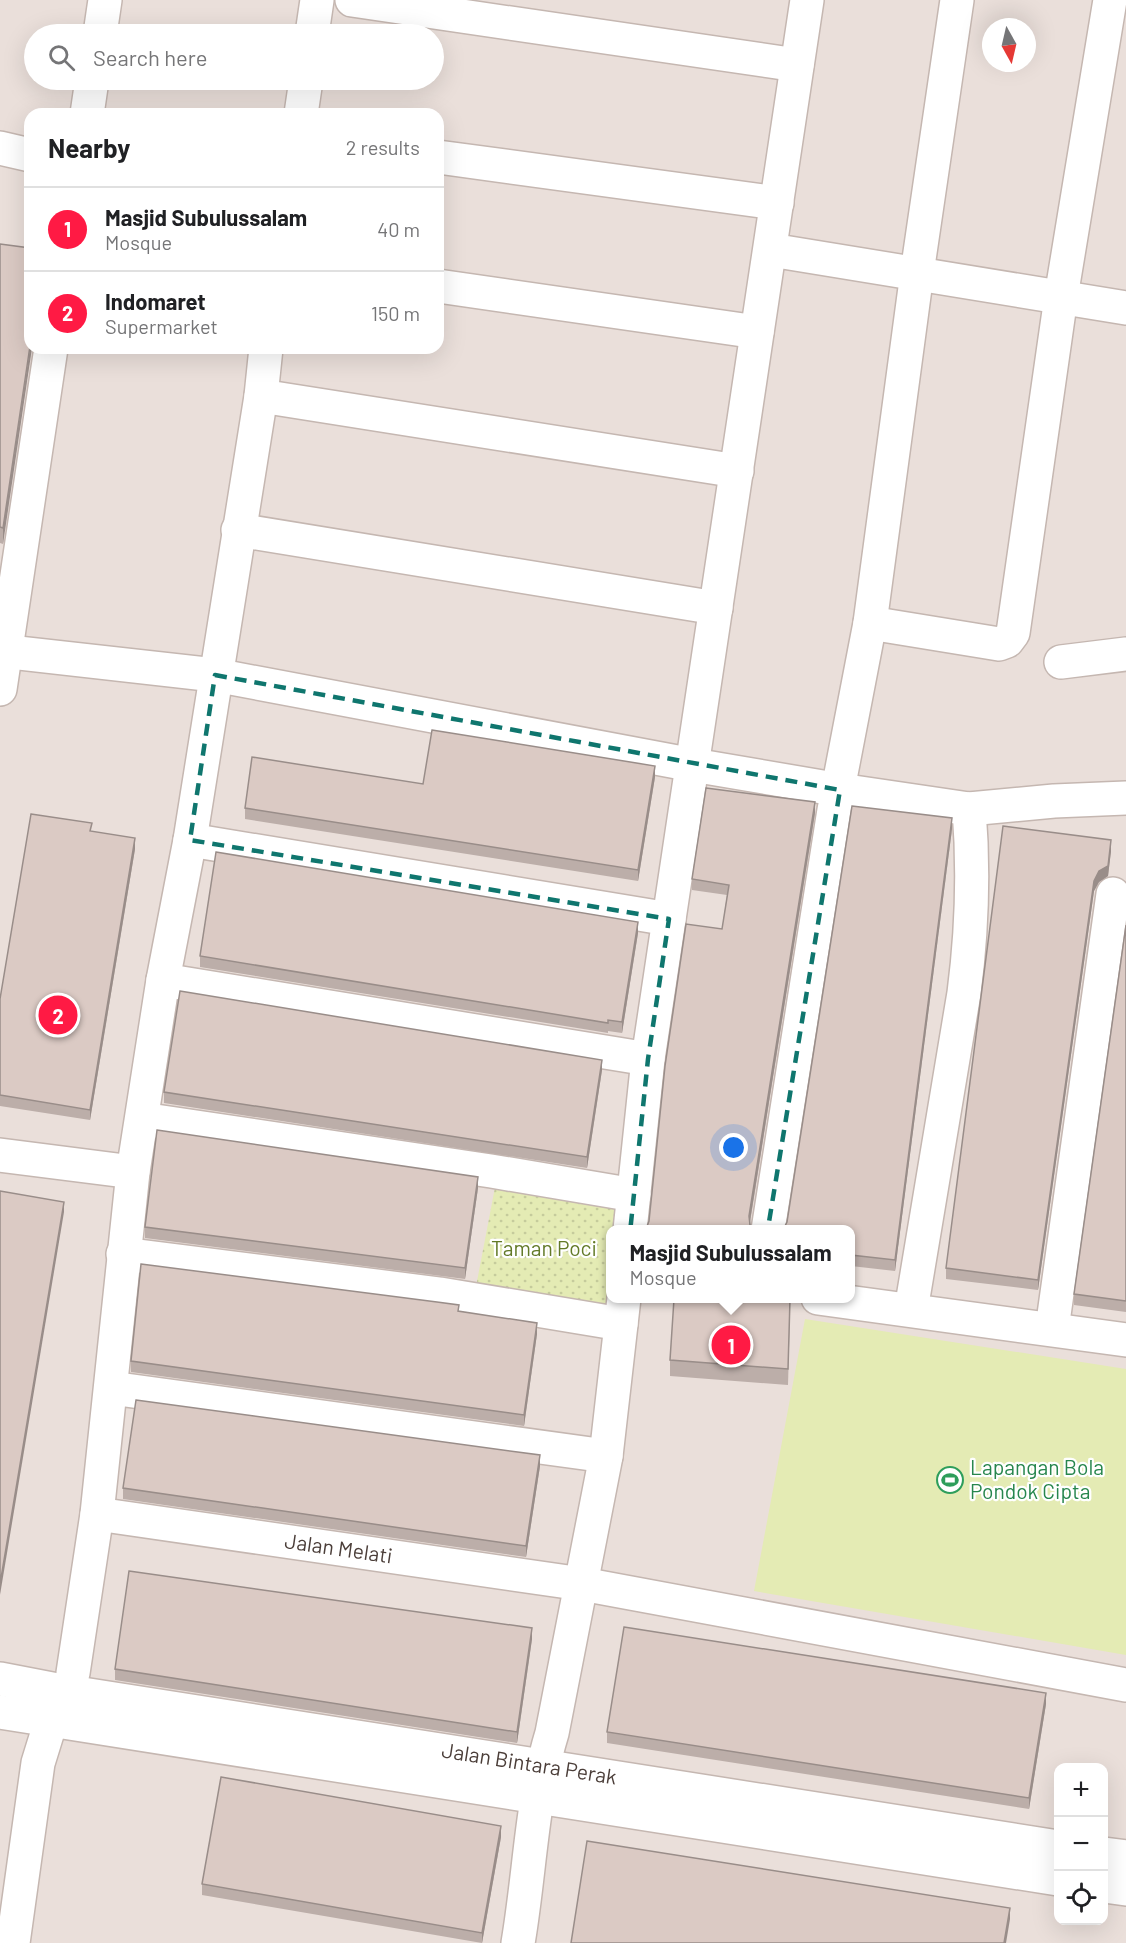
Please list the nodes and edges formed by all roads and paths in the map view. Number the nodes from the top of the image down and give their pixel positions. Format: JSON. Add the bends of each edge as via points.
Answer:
{"nodes":[{"id":1,"x":105,"y":0,"type":"edge"},
{"id":2,"x":317,"y":0,"type":"edge"},
{"id":3,"x":352,"y":0,"type":"edge"},
{"id":4,"x":807,"y":0,"type":"edge"},
{"id":5,"x":957,"y":0,"type":"edge"},
{"id":6,"x":1110,"y":0,"type":"edge"},
{"id":7,"x":101,"y":24,"type":"edge"},
{"id":8,"x":313,"y":24,"type":"edge"},
{"id":9,"x":797,"y":65,"type":"junction"},
{"id":10,"x":91,"y":90,"type":"edge"},
{"id":11,"x":305,"y":90,"type":"edge"},
{"id":12,"x":88,"y":108,"type":"edge"},
{"id":13,"x":302,"y":108,"type":"edge"},
{"id":14,"x":0,"y":148,"type":"edge"},
{"id":15,"x":24,"y":154,"type":"edge"},
{"id":16,"x":444,"y":158,"type":"edge"},
{"id":17,"x":777,"y":203,"type":"junction"},
{"id":18,"x":771,"y":250,"type":"junction"},
{"id":19,"x":917,"y":273,"type":"junction"},
{"id":20,"x":444,"y":287,"type":"edge"},
{"id":21,"x":1061,"y":297,"type":"junction"},
{"id":22,"x":1126,"y":308,"type":"edge"},
{"id":23,"x":757,"y":332,"type":"junction"},
{"id":24,"x":50,"y":354,"type":"edge"},
{"id":25,"x":265,"y":354,"type":"edge"},
{"id":26,"x":261,"y":396,"type":"junction"},
{"id":27,"x":737,"y":471,"type":"junction"},
{"id":28,"x":238,"y":530,"type":"junction"},
{"id":29,"x":716,"y":608,"type":"junction"},
{"id":30,"x":870,"y":623,"type":"junction"},
{"id":31,"x":3,"y":651,"type":"edge"},
{"id":32,"x":1126,"y":654,"type":"edge"},
{"id":33,"x":1061,"y":662,"type":"dead end"},
{"id":34,"x":215,"y":675,"type":"junction"},
{"id":35,"x":0,"y":689,"type":"edge"},
{"id":36,"x":693,"y":765,"type":"junction"},
{"id":37,"x":840,"y":790,"type":"junction"},
{"id":38,"x":1126,"y":798,"type":"edge"},
{"id":39,"x":969,"y":809,"type":"junction"},
{"id":40,"x":190,"y":840,"type":"junction"},
{"id":41,"x":1113,"y":894,"type":"dead end"},
{"id":42,"x":669,"y":919,"type":"junction"},
{"id":43,"x":163,"y":980,"type":"junction"},
{"id":44,"x":648,"y":1059,"type":"junction"},
{"id":45,"x":142,"y":1119,"type":"junction"},
{"id":46,"x":0,"y":1155,"type":"edge"},
{"id":47,"x":133,"y":1172,"type":"junction"},
{"id":48,"x":634,"y":1195,"type":"junction"},
{"id":49,"x":631,"y":1225,"type":"edge"},
{"id":50,"x":769,"y":1225,"type":"edge"},
{"id":51,"x":123,"y":1254,"type":"junction"},
{"id":52,"x":852,"y":1303,"type":"edge"},
{"id":53,"x":911,"y":1310,"type":"junction"},
{"id":54,"x":622,"y":1311,"type":"edge"},
{"id":55,"x":1052,"y":1329,"type":"junction"},
{"id":56,"x":1126,"y":1340,"type":"edge"},
{"id":57,"x":111,"y":1388,"type":"junction"},
{"id":58,"x":606,"y":1456,"type":"junction"},
{"id":59,"x":97,"y":1514,"type":"junction"},
{"id":60,"x":582,"y":1584,"type":"junction"},
{"id":61,"x":0,"y":1679,"type":"edge"},
{"id":62,"x":1126,"y":1685,"type":"edge"},
{"id":63,"x":60,"y":1695,"type":"junction"},
{"id":64,"x":0,"y":1712,"type":"edge"},
{"id":65,"x":540,"y":1781,"type":"junction"},
{"id":66,"x":805,"y":1823,"type":"junction"},
{"id":67,"x":1054,"y":1846,"type":"edge"},
{"id":68,"x":1108,"y":1855,"type":"edge"},
{"id":69,"x":1126,"y":1857,"type":"edge"},
{"id":70,"x":1054,"y":1878,"type":"edge"},
{"id":71,"x":1108,"y":1887,"type":"edge"},
{"id":72,"x":1126,"y":1889,"type":"edge"},
{"id":73,"x":13,"y":1943,"type":"edge"},
{"id":74,"x":518,"y":1943,"type":"edge"}],
"edges":[{"from":1,"to":7,"type":"street"},
{"from":2,"to":8,"type":"street"},
{"from":3,"to":9,"type":"street"},
{"from":4,"to":9,"type":"street"},
{"from":5,"to":19,"type":"street"},
{"from":6,"to":21,"type":"street"},
{"from":9,"to":17,"type":"street"},
{"from":10,"to":12,"type":"street"},
{"from":11,"to":13,"type":"street"},
{"from":14,"to":15,"type":"street"},
{"from":16,"to":17,"type":"street"},
{"from":17,"to":18,"type":"street"},
{"from":18,"to":19,"type":"street"},
{"from":18,"to":23,"type":"street"},
{"from":19,"to":21,"type":"street"},
{"from":19,"to":30,"type":"street"},
{"from":20,"to":23,"type":"street"},
{"from":21,"to":22,"type":"street"},
{"from":21,"to":30,"type":"street","via":[[1013,633],[999,645]]},
{"from":23,"to":27,"type":"street"},
{"from":24,"to":31,"type":"street"},
{"from":25,"to":26,"type":"street"},
{"from":26,"to":27,"type":"street"},
{"from":26,"to":28,"type":"street"},
{"from":27,"to":29,"type":"street"},
{"from":28,"to":29,"type":"street"},
{"from":28,"to":34,"type":"street"},
{"from":29,"to":36,"type":"street"},
{"from":30,"to":37,"type":"street"},
{"from":31,"to":34,"type":"street"},
{"from":31,"to":35,"type":"street"},
{"from":32,"to":33,"type":"street"},
{"from":34,"to":36,"type":"street"},
{"from":34,"to":40,"type":"street"},
{"from":36,"to":37,"type":"street"},
{"from":36,"to":42,"type":"street"},
{"from":37,"to":39,"type":"street"},
{"from":37,"to":50,"type":"street"},
{"from":38,"to":39,"type":"street"},
{"from":39,"to":53,"type":"street","via":[[970,945]]},
{"from":40,"to":42,"type":"street"},
{"from":40,"to":43,"type":"street"},
{"from":41,"to":55,"type":"street"},
{"from":42,"to":44,"type":"street"},
{"from":43,"to":44,"type":"street"},
{"from":43,"to":45,"type":"street"},
{"from":44,"to":48,"type":"street"},
{"from":45,"to":47,"type":"street"},
{"from":45,"to":48,"type":"street"},
{"from":46,"to":47,"type":"street"},
{"from":47,"to":51,"type":"street"},
{"from":48,"to":49,"type":"street"},
{"from":51,"to":54,"type":"street","via":[[440,1294]]},
{"from":51,"to":57,"type":"street"},
{"from":52,"to":53,"type":"street"},
{"from":53,"to":55,"type":"street"},
{"from":54,"to":58,"type":"street"},
{"from":55,"to":56,"type":"street"},
{"from":57,"to":58,"type":"street"},
{"from":57,"to":59,"type":"street"},
{"from":58,"to":60,"type":"street"},
{"from":59,"to":60,"type":"street","name":"Jalan Melati"},
{"from":59,"to":63,"type":"street"},
{"from":60,"to":62,"type":"street","name":"Jalan Melati"},
{"from":60,"to":65,"type":"street"},
{"from":61,"to":63,"type":"street","name":"Jalan Bintara Perak"},
{"from":63,"to":64,"type":"street","name":"Jalan Bintara Perak"},
{"from":63,"to":65,"type":"street","name":"Jalan Bintara Perak"},
{"from":63,"to":73,"type":"street","via":[[38,1763]]},
{"from":65,"to":66,"type":"street","name":"Jalan Bintara Perak"},
{"from":65,"to":74,"type":"street"},
{"from":66,"to":67,"type":"street","name":"Jalan Bintara Perak"},
{"from":66,"to":70,"type":"street","name":"Jalan Bintara Perak"},
{"from":68,"to":69,"type":"street"},
{"from":71,"to":72,"type":"street"}]}
